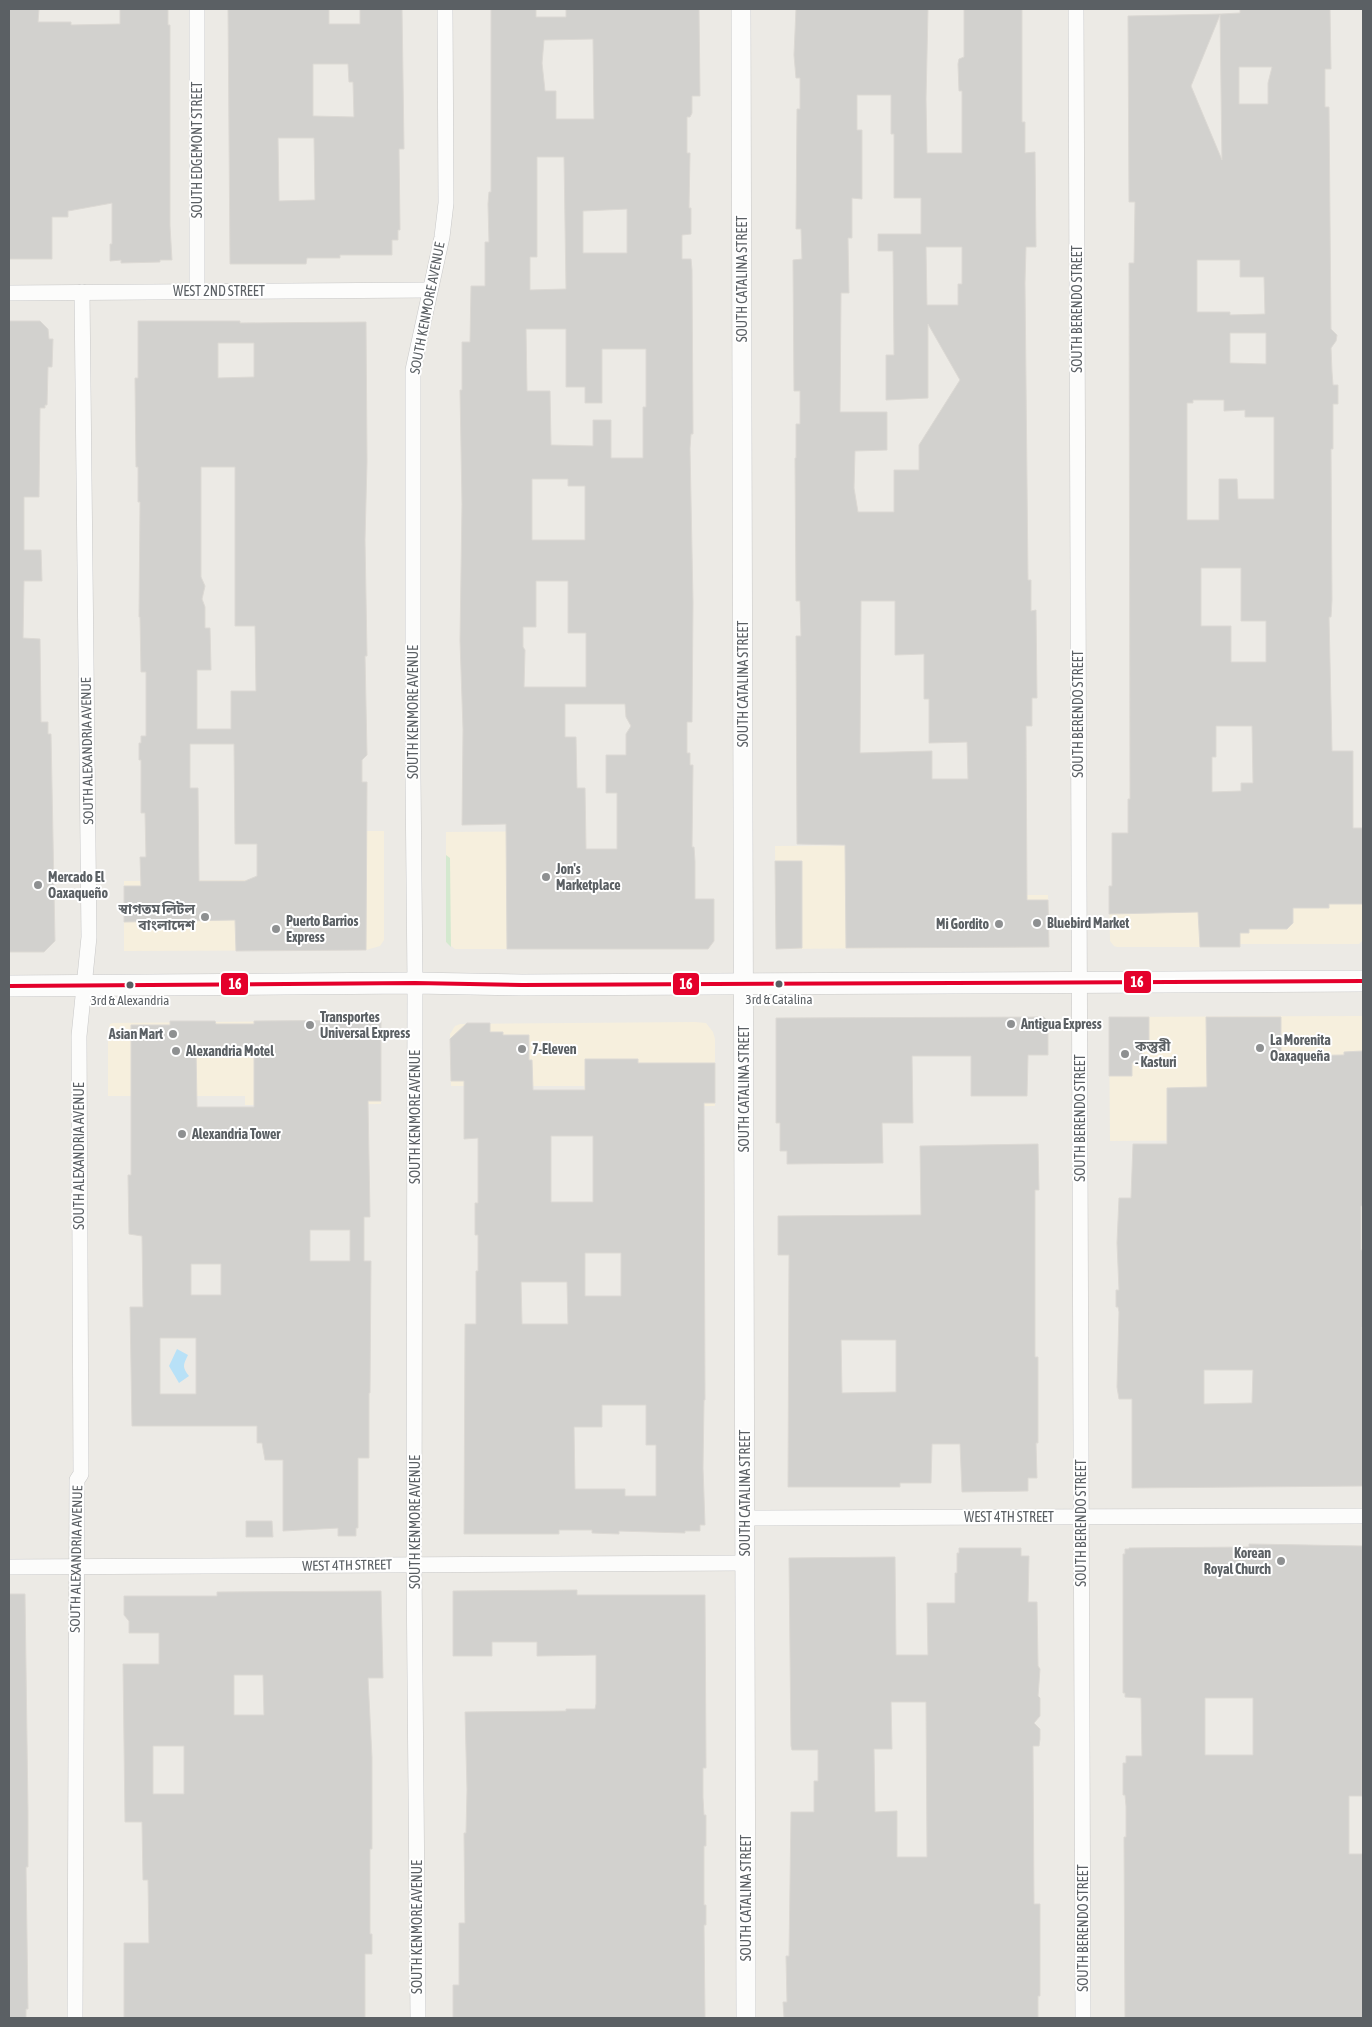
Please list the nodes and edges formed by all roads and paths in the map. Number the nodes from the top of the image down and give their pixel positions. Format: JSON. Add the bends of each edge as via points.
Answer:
{"nodes":[{"id":1,"x":196,"y":9,"type":"edge"},
{"id":2,"x":445,"y":9,"type":"edge"},
{"id":3,"x":741,"y":9,"type":"edge"},
{"id":4,"x":1076,"y":9,"type":"edge"},
{"id":5,"x":430,"y":290,"type":"junction"},
{"id":6,"x":82,"y":292,"type":"junction"},
{"id":7,"x":197,"y":292,"type":"junction"},
{"id":8,"x":9,"y":293,"type":"edge"},
{"id":9,"x":1363,"y":981,"type":"edge"},
{"id":10,"x":1079,"y":982,"type":"junction"},
{"id":11,"x":415,"y":983,"type":"junction"},
{"id":12,"x":744,"y":983,"type":"junction"},
{"id":13,"x":9,"y":986,"type":"edge"},
{"id":14,"x":84,"y":986,"type":"junction"},
{"id":15,"x":1363,"y":1516,"type":"edge"},
{"id":16,"x":1081,"y":1517,"type":"junction"},
{"id":17,"x":745,"y":1518,"type":"junction"},
{"id":18,"x":745,"y":1563,"type":"junction"},
{"id":19,"x":414,"y":1564,"type":"junction"},
{"id":20,"x":9,"y":1567,"type":"edge"},
{"id":21,"x":76,"y":1567,"type":"junction"},
{"id":22,"x":75,"y":2018,"type":"edge"},
{"id":23,"x":418,"y":2018,"type":"edge"},
{"id":24,"x":746,"y":2018,"type":"edge"},
{"id":25,"x":1083,"y":2018,"type":"edge"}],
"edges":[{"from":1,"to":7,"type":"street","name":"SOUTH EDGEMONT STREET"},
{"from":2,"to":5,"type":"street","name":"SOUTH KENMORE AVENUE","via":[[446,203]]},
{"from":3,"to":12,"type":"street","name":"SOUTH CATALINA STREET"},
{"from":4,"to":10,"type":"street","name":"SOUTH BERENDO STREET"},
{"from":5,"to":7,"type":"street","name":"WEST 2ND STREET"},
{"from":5,"to":11,"type":"street","name":"SOUTH KENMORE AVENUE","via":[[413,370]]},
{"from":6,"to":7,"type":"street","name":"WEST 2ND STREET"},
{"from":6,"to":8,"type":"street","name":"WEST 2ND STREET"},
{"from":6,"to":14,"type":"street","name":"SOUTH ALEXANDRIA AVENUE","via":[[89,927]]},
{"from":9,"to":10,"type":"main road"},
{"from":10,"to":12,"type":"main road"},
{"from":10,"to":16,"type":"street","name":"SOUTH BERENDO STREET"},
{"from":11,"to":12,"type":"main road"},
{"from":11,"to":14,"type":"main road"},
{"from":11,"to":19,"type":"street","name":"SOUTH KENMORE AVENUE"},
{"from":12,"to":17,"type":"street","name":"SOUTH CATALINA STREET"},
{"from":13,"to":14,"type":"main road"},
{"from":14,"to":21,"type":"street","name":"SOUTH ALEXANDRIA AVENUE","via":[[79,1036],[80,1474],[77,1480]]},
{"from":15,"to":16,"type":"street","name":"WEST 4TH STREET"},
{"from":16,"to":17,"type":"street","name":"WEST 4TH STREET"},
{"from":16,"to":25,"type":"street","name":"SOUTH BERENDO STREET"},
{"from":17,"to":18,"type":"street","name":"SOUTH CATALINA STREET"},
{"from":18,"to":19,"type":"street","name":"WEST 4TH STREET"},
{"from":18,"to":24,"type":"street","name":"SOUTH CATALINA STREET"},
{"from":19,"to":21,"type":"street","name":"WEST 4TH STREET"},
{"from":19,"to":23,"type":"street","name":"SOUTH KENMORE AVENUE"},
{"from":20,"to":21,"type":"street","name":"WEST 4TH STREET"},
{"from":21,"to":22,"type":"street","name":"SOUTH ALEXANDRIA AVENUE"}]}
